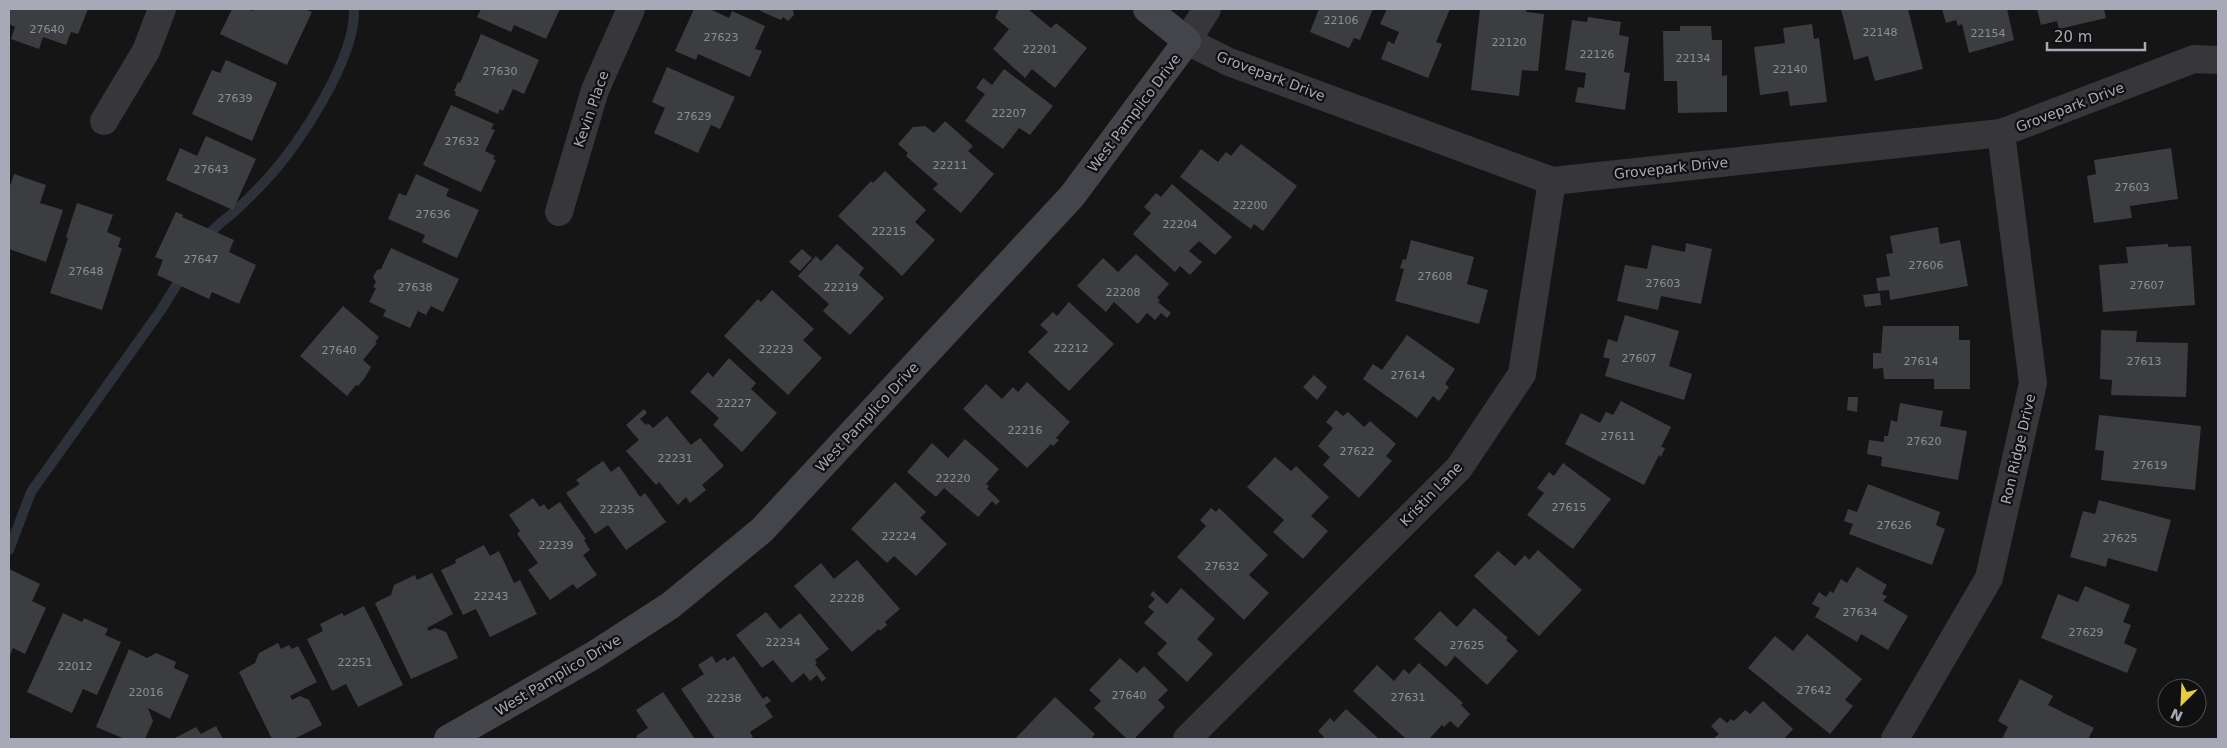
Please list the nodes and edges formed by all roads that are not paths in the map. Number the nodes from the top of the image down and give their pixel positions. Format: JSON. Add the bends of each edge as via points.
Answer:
{"nodes":[{"id":1,"x":162,"y":9,"type":"edge"},
{"id":2,"x":631,"y":9,"type":"edge"},
{"id":3,"x":1147,"y":9,"type":"edge"},
{"id":4,"x":1207,"y":9,"type":"edge"},
{"id":5,"x":1187,"y":41,"type":"junction"},
{"id":6,"x":2218,"y":60,"type":"edge"},
{"id":7,"x":104,"y":121,"type":"dead end"},
{"id":8,"x":2000,"y":133,"type":"junction"},
{"id":9,"x":1552,"y":181,"type":"junction"},
{"id":10,"x":559,"y":212,"type":"dead end"},
{"id":11,"x":448,"y":739,"type":"edge"},
{"id":12,"x":1187,"y":739,"type":"edge"},
{"id":13,"x":1895,"y":739,"type":"edge"}],
"edges":[{"from":1,"to":7,"type":"street","via":[[146,51]]},
{"from":2,"to":10,"type":"street","name":"Kevin Place","via":[[595,90]]},
{"from":3,"to":5,"type":"street","name":"Grovepark Drive"},
{"from":4,"to":5,"type":"street","name":"West Pamplico Drive"},
{"from":5,"to":9,"type":"street","name":"Grovepark Drive","via":[[1229,62]]},
{"from":5,"to":11,"type":"street","name":"West Pamplico Drive","via":[[1072,196],[762,530],[671,605],[594,655]]},
{"from":6,"to":8,"type":"street","name":"Grovepark Drive","via":[[2194,59]]},
{"from":8,"to":9,"type":"street","name":"Grovepark Drive"},
{"from":8,"to":13,"type":"street","name":"Ron Ridge Drive","via":[[2033,383],[1989,578]]},
{"from":9,"to":12,"type":"street","name":"Kristin Lane","via":[[1522,374],[1459,468]]}]}
